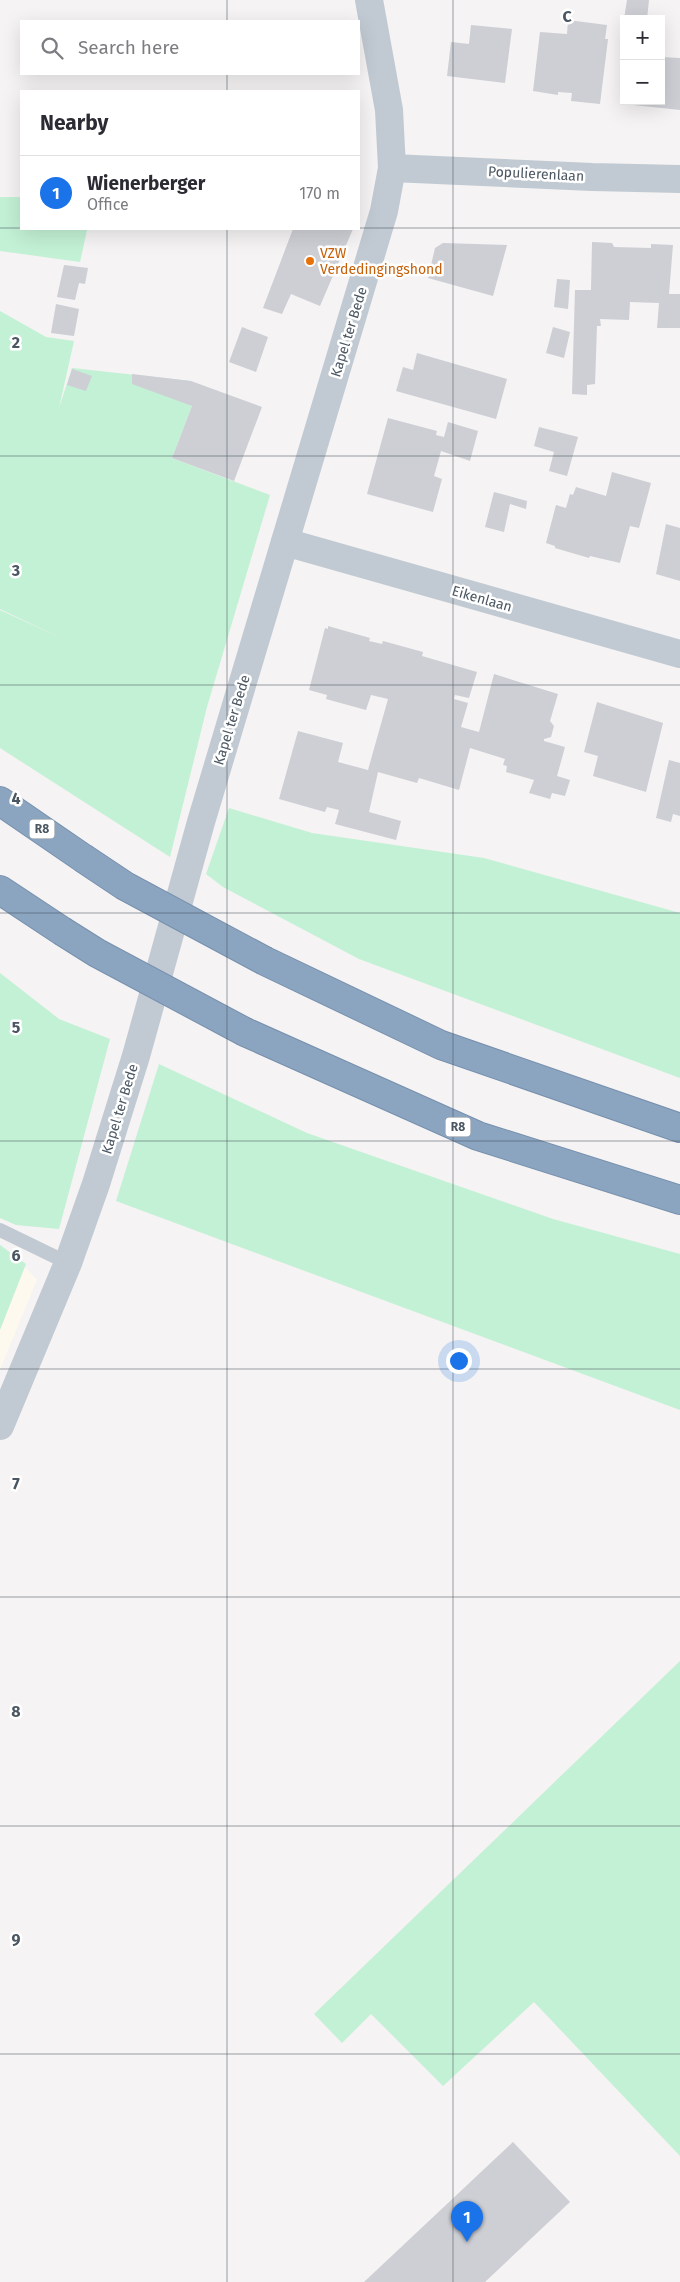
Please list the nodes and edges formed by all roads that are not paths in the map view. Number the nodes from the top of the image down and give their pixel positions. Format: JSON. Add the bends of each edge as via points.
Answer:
{"nodes":[{"id":1,"x":369,"y":0,"type":"edge"},
{"id":2,"x":392,"y":168,"type":"junction"},
{"id":3,"x":680,"y":179,"type":"edge"},
{"id":4,"x":285,"y":542,"type":"junction"},
{"id":5,"x":680,"y":654,"type":"edge"},
{"id":6,"x":0,"y":801,"type":"edge"},
{"id":7,"x":0,"y":890,"type":"edge"},
{"id":8,"x":680,"y":1128,"type":"edge"},
{"id":9,"x":680,"y":1200,"type":"edge"},
{"id":10,"x":0,"y":1230,"type":"edge"},
{"id":11,"x":68,"y":1263,"type":"junction"},
{"id":12,"x":0,"y":1426,"type":"edge"}],
"edges":[{"from":1,"to":2,"type":"street","name":"Kapel ter Bede","via":[[389,110]]},
{"from":2,"to":3,"type":"street","name":"Populierenlaan"},
{"from":2,"to":4,"type":"street","name":"Kapel ter Bede","via":[[384,211]]},
{"from":4,"to":5,"type":"street","name":"Eikenlaan"},
{"from":4,"to":11,"type":"street","name":"Kapel ter Bede","via":[[191,857],[136,1056]]},
{"from":6,"to":8,"type":"highway","number":"R8","bridge":true,"via":[[125,886],[265,961],[441,1045]]},
{"from":7,"to":9,"type":"highway","number":"R8","bridge":true,"via":[[97,953],[245,1032],[478,1136]]},
{"from":10,"to":11,"type":"lane"},
{"from":11,"to":12,"type":"street","name":"Kapel ter Bede"}]}
